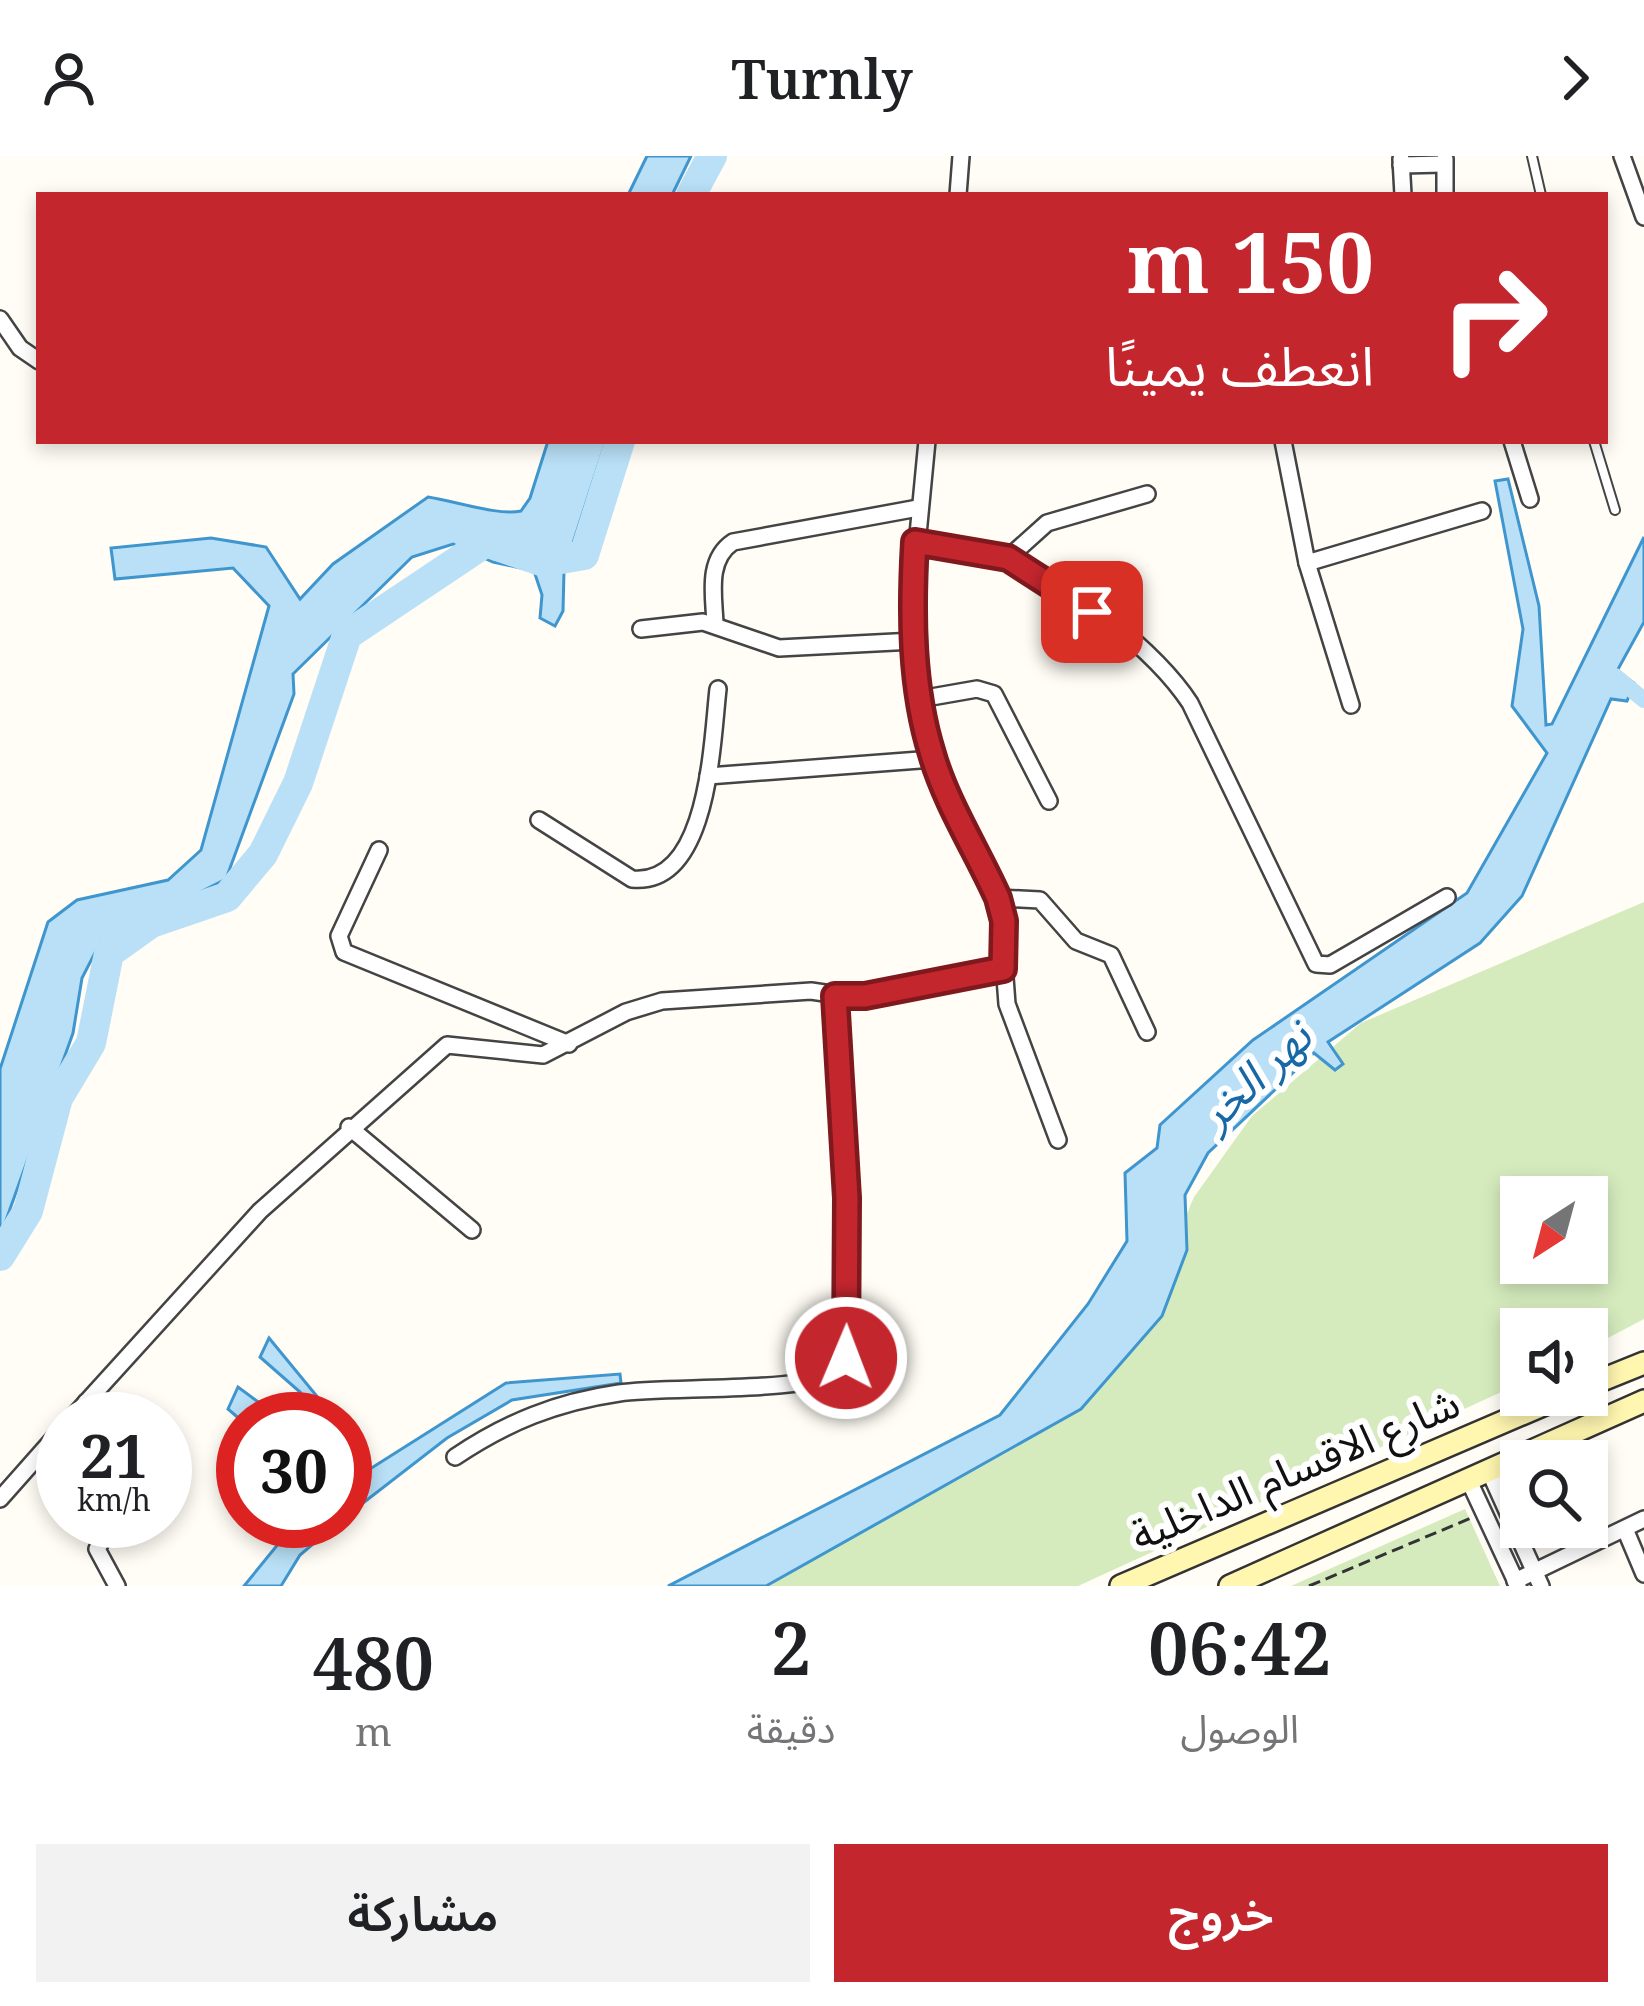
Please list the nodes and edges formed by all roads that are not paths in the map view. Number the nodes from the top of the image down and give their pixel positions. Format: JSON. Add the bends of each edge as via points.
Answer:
{"nodes":[{"id":1,"x":961,"y":156,"type":"edge"},
{"id":2,"x":1532,"y":156,"type":"edge"},
{"id":3,"x":1622,"y":156,"type":"edge"},
{"id":4,"x":1401,"y":160,"type":"edge"},
{"id":5,"x":1445,"y":160,"type":"edge"},
{"id":6,"x":958,"y":192,"type":"edge"},
{"id":7,"x":1403,"y":192,"type":"edge"},
{"id":8,"x":1445,"y":192,"type":"edge"},
{"id":9,"x":1540,"y":192,"type":"edge"},
{"id":10,"x":1644,"y":217,"type":"edge"},
{"id":11,"x":0,"y":319,"type":"edge"},
{"id":12,"x":36,"y":359,"type":"edge"},
{"id":13,"x":927,"y":444,"type":"edge"},
{"id":14,"x":1284,"y":444,"type":"edge"},
{"id":15,"x":1513,"y":444,"type":"edge"},
{"id":16,"x":1595,"y":444,"type":"edge"},
{"id":17,"x":1147,"y":494,"type":"dead end"},
{"id":18,"x":1530,"y":499,"type":"dead end"},
{"id":19,"x":918,"y":508,"type":"junction"},
{"id":20,"x":1615,"y":510,"type":"dead end"},
{"id":21,"x":1482,"y":511,"type":"dead end"},
{"id":22,"x":915,"y":542,"type":"junction"},
{"id":23,"x":1008,"y":558,"type":"junction"},
{"id":24,"x":1307,"y":562,"type":"junction"},
{"id":25,"x":715,"y":624,"type":"junction"},
{"id":26,"x":641,"y":629,"type":"dead end"},
{"id":27,"x":914,"y":640,"type":"junction"},
{"id":28,"x":718,"y":689,"type":"dead end"},
{"id":29,"x":920,"y":699,"type":"junction"},
{"id":30,"x":1351,"y":705,"type":"dead end"},
{"id":31,"x":933,"y":759,"type":"junction"},
{"id":32,"x":708,"y":776,"type":"junction"},
{"id":33,"x":1049,"y":801,"type":"dead end"},
{"id":34,"x":539,"y":820,"type":"dead end"},
{"id":35,"x":379,"y":850,"type":"dead end"},
{"id":36,"x":1447,"y":897,"type":"dead end"},
{"id":37,"x":998,"y":898,"type":"junction"},
{"id":38,"x":1003,"y":969,"type":"junction"},
{"id":39,"x":835,"y":996,"type":"junction"},
{"id":40,"x":1147,"y":1032,"type":"dead end"},
{"id":41,"x":569,"y":1044,"type":"junction"},
{"id":42,"x":349,"y":1127,"type":"junction"},
{"id":43,"x":1058,"y":1140,"type":"dead end"},
{"id":44,"x":472,"y":1230,"type":"dead end"},
{"id":45,"x":1644,"y":1363,"type":"edge"},
{"id":46,"x":1608,"y":1378,"type":"edge"},
{"id":47,"x":95,"y":1392,"type":"edge"},
{"id":48,"x":1644,"y":1401,"type":"edge"},
{"id":49,"x":1517,"y":1416,"type":"edge"},
{"id":50,"x":455,"y":1457,"type":"dead end"},
{"id":51,"x":36,"y":1458,"type":"edge"},
{"id":52,"x":1479,"y":1476,"type":"junction"},
{"id":53,"x":0,"y":1499,"type":"edge"},
{"id":54,"x":1644,"y":1519,"type":"edge"},
{"id":55,"x":1624,"y":1528,"type":"junction"},
{"id":56,"x":98,"y":1548,"type":"edge"},
{"id":57,"x":1644,"y":1574,"type":"edge"},
{"id":58,"x":1538,"y":1579,"type":"edge"},
{"id":59,"x":1516,"y":1584,"type":"edge"},
{"id":60,"x":117,"y":1586,"type":"edge"},
{"id":61,"x":1121,"y":1586,"type":"edge"},
{"id":62,"x":1230,"y":1586,"type":"edge"}],
"edges":[{"from":1,"to":6,"type":"street"},
{"from":2,"to":9,"type":"lane"},
{"from":3,"to":10,"type":"street"},
{"from":4,"to":5,"type":"street"},
{"from":4,"to":7,"type":"street"},
{"from":5,"to":8,"type":"street"},
{"from":11,"to":12,"type":"street"},
{"from":13,"to":19,"type":"street"},
{"from":14,"to":24,"type":"street"},
{"from":15,"to":18,"type":"street"},
{"from":16,"to":20,"type":"lane"},
{"from":17,"to":23,"type":"street","via":[[1062,516]]},
{"from":19,"to":22,"type":"street"},
{"from":19,"to":25,"type":"street","via":[[733,542],[717,558]]},
{"from":21,"to":24,"type":"street"},
{"from":22,"to":23,"type":"street"},
{"from":22,"to":27,"type":"street"},
{"from":23,"to":36,"type":"street","via":[[1153,657],[1180,688],[1316,964],[1330,965]]},
{"from":24,"to":30,"type":"street"},
{"from":25,"to":26,"type":"street"},
{"from":25,"to":27,"type":"street","via":[[779,648]]},
{"from":27,"to":29,"type":"street"},
{"from":28,"to":32,"type":"street"},
{"from":29,"to":31,"type":"street"},
{"from":29,"to":33,"type":"street","via":[[977,689],[994,694]]},
{"from":31,"to":32,"type":"street"},
{"from":31,"to":37,"type":"street"},
{"from":32,"to":34,"type":"street","via":[[687,845],[650,881],[615,870]]},
{"from":35,"to":41,"type":"street","via":[[339,936],[344,952]]},
{"from":37,"to":38,"type":"street"},
{"from":37,"to":40,"type":"street","via":[[1040,900],[1076,941],[1111,955]]},
{"from":38,"to":39,"type":"street"},
{"from":38,"to":43,"type":"street","via":[[1013,1026]]},
{"from":39,"to":41,"type":"street","via":[[662,1001]]},
{"from":39,"to":50,"type":"street","via":[[847,1198],[840,1371],[815,1382],[686,1386],[564,1403],[519,1418]]},
{"from":41,"to":42,"type":"street","via":[[543,1055],[447,1045]]},
{"from":42,"to":44,"type":"street"},
{"from":42,"to":47,"type":"street","via":[[260,1211]]},
{"from":45,"to":46,"type":"street"},
{"from":48,"to":52,"type":"street","name":"شارع الاقسام الداخلية"},
{"from":49,"to":61,"type":"street","name":"شارع الاقسام الداخلية"},
{"from":51,"to":53,"type":"street"},
{"from":52,"to":58,"type":"street"},
{"from":52,"to":59,"type":"street","via":[[1484,1513]]},
{"from":52,"to":62,"type":"street","name":"شارع الاقسام الداخلية"},
{"from":54,"to":55,"type":"street"},
{"from":55,"to":57,"type":"street"},
{"from":55,"to":58,"type":"street"},
{"from":56,"to":60,"type":"street"},
{"from":58,"to":59,"type":"street"}]}
